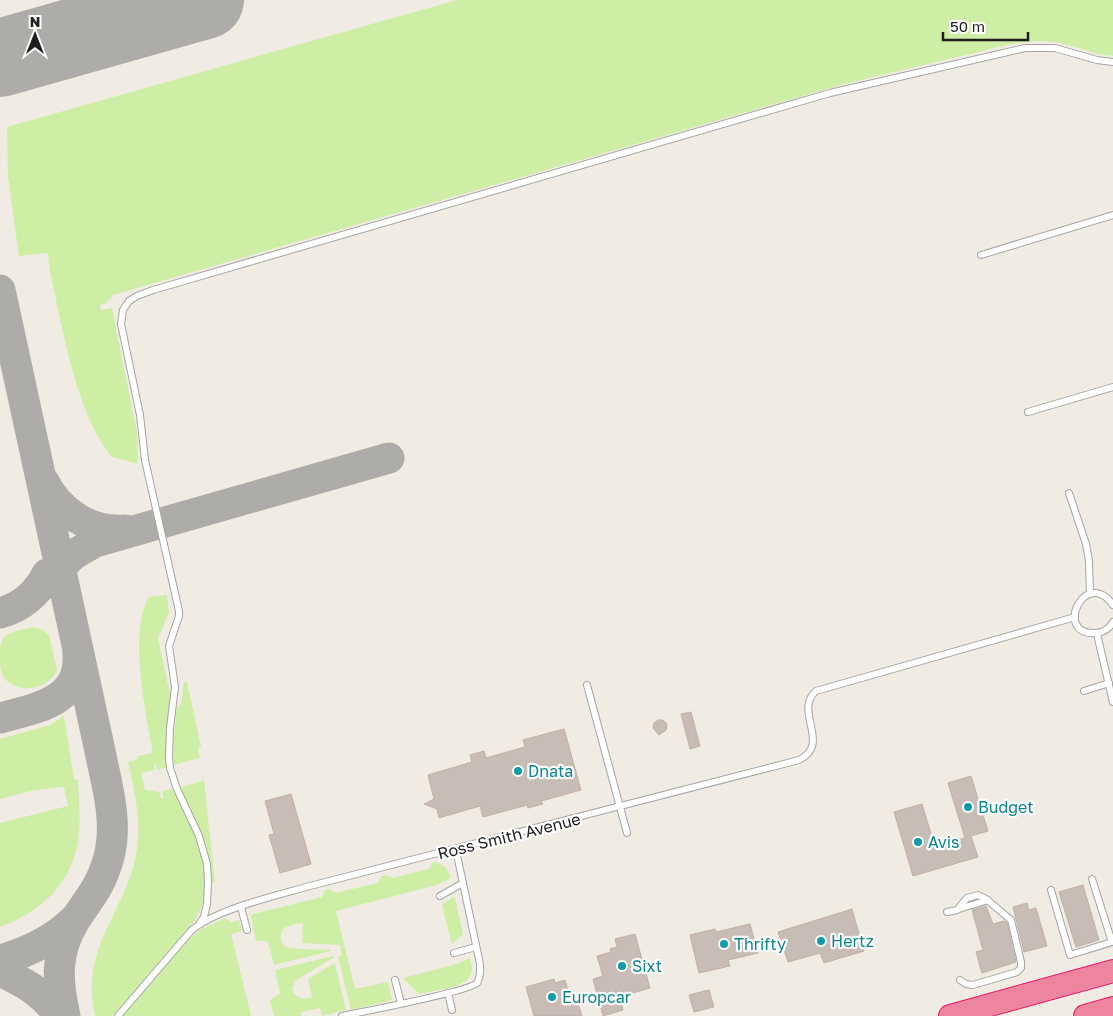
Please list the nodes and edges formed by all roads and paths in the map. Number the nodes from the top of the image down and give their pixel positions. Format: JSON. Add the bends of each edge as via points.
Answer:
{"nodes":[{"id":1,"x":1113,"y":62,"type":"edge"},
{"id":2,"x":1113,"y":215,"type":"edge"},
{"id":3,"x":981,"y":256,"type":"dead end"},
{"id":4,"x":1113,"y":387,"type":"edge"},
{"id":5,"x":1028,"y":412,"type":"dead end"},
{"id":6,"x":1069,"y":493,"type":"dead end"},
{"id":7,"x":1090,"y":594,"type":"junction"},
{"id":8,"x":1112,"y":601,"type":"edge"},
{"id":9,"x":1075,"y":616,"type":"junction"},
{"id":10,"x":1113,"y":622,"type":"edge"},
{"id":11,"x":1097,"y":634,"type":"junction"},
{"id":12,"x":1109,"y":683,"type":"junction"},
{"id":13,"x":587,"y":685,"type":"dead end"},
{"id":14,"x":1084,"y":691,"type":"dead end"},
{"id":15,"x":1113,"y":702,"type":"edge"},
{"id":16,"x":621,"y":807,"type":"junction"},
{"id":17,"x":627,"y":833,"type":"dead end"},
{"id":18,"x":456,"y":850,"type":"junction"},
{"id":19,"x":1092,"y":879,"type":"dead end"},
{"id":20,"x":463,"y":883,"type":"junction"},
{"id":21,"x":1051,"y":890,"type":"dead end"},
{"id":22,"x":440,"y":896,"type":"dead end"},
{"id":23,"x":242,"y":907,"type":"junction"},
{"id":24,"x":947,"y":912,"type":"dead end"},
{"id":25,"x":200,"y":923,"type":"junction"},
{"id":26,"x":247,"y":930,"type":"dead end"},
{"id":27,"x":476,"y":947,"type":"junction"},
{"id":28,"x":454,"y":953,"type":"dead end"},
{"id":29,"x":1113,"y":960,"type":"edge"},
{"id":30,"x":1113,"y":971,"type":"edge"},
{"id":31,"x":395,"y":980,"type":"dead end"},
{"id":32,"x":960,"y":980,"type":"dead end"},
{"id":33,"x":1040,"y":991,"type":"junction"},
{"id":34,"x":448,"y":992,"type":"junction"},
{"id":35,"x":401,"y":1003,"type":"junction"},
{"id":36,"x":1113,"y":1008,"type":"edge"},
{"id":37,"x":452,"y":1010,"type":"dead end"},
{"id":38,"x":118,"y":1016,"type":"edge"},
{"id":39,"x":342,"y":1016,"type":"edge"},
{"id":40,"x":950,"y":1016,"type":"edge"},
{"id":41,"x":1085,"y":1016,"type":"edge"}],
"edges":[{"from":1,"to":25,"type":"lane","via":[[1055,48],[1025,48],[830,93],[153,290],[128,301],[122,313],[121,330],[140,415],[145,460],[179,611],[169,646],[175,687],[169,757],[175,784],[199,836],[207,864],[207,904]]},
{"from":2,"to":3,"type":"lane"},
{"from":4,"to":5,"type":"lane"},
{"from":6,"to":7,"type":"lane","via":[[1086,544]]},
{"from":7,"to":8,"type":"lane"},
{"from":7,"to":9,"type":"lane","via":[[1080,600]]},
{"from":9,"to":11,"type":"lane","via":[[1080,628]]},
{"from":9,"to":16,"type":"lane","name":"Ross Smith Avenue","via":[[816,691],[808,700],[813,737],[806,757]]},
{"from":10,"to":11,"type":"lane"},
{"from":11,"to":12,"type":"lane"},
{"from":12,"to":14,"type":"lane"},
{"from":12,"to":15,"type":"lane"},
{"from":13,"to":16,"type":"lane"},
{"from":16,"to":17,"type":"lane"},
{"from":16,"to":18,"type":"lane","name":"Ross Smith Avenue"},
{"from":18,"to":20,"type":"lane"},
{"from":18,"to":23,"type":"lane","name":"Ross Smith Avenue","via":[[310,886]]},
{"from":19,"to":21,"type":"lane","via":[[1112,942],[1070,955]]},
{"from":20,"to":22,"type":"lane"},
{"from":20,"to":27,"type":"lane"},
{"from":23,"to":25,"type":"lane","name":"Ross Smith Avenue"},
{"from":23,"to":26,"type":"lane"},
{"from":24,"to":32,"type":"lane","via":[[958,910],[967,898],[978,895],[988,900],[1011,920],[1022,962],[1017,972],[973,985]]},
{"from":25,"to":38,"type":"lane"},
{"from":27,"to":28,"type":"lane"},
{"from":27,"to":34,"type":"lane","via":[[481,974],[476,983]]},
{"from":29,"to":33,"type":"highway"},
{"from":30,"to":33,"type":"highway"},
{"from":31,"to":35,"type":"lane"},
{"from":33,"to":40,"type":"highway"},
{"from":34,"to":35,"type":"lane"},
{"from":34,"to":37,"type":"lane"},
{"from":35,"to":39,"type":"lane"},
{"from":36,"to":41,"type":"highway"}]}
